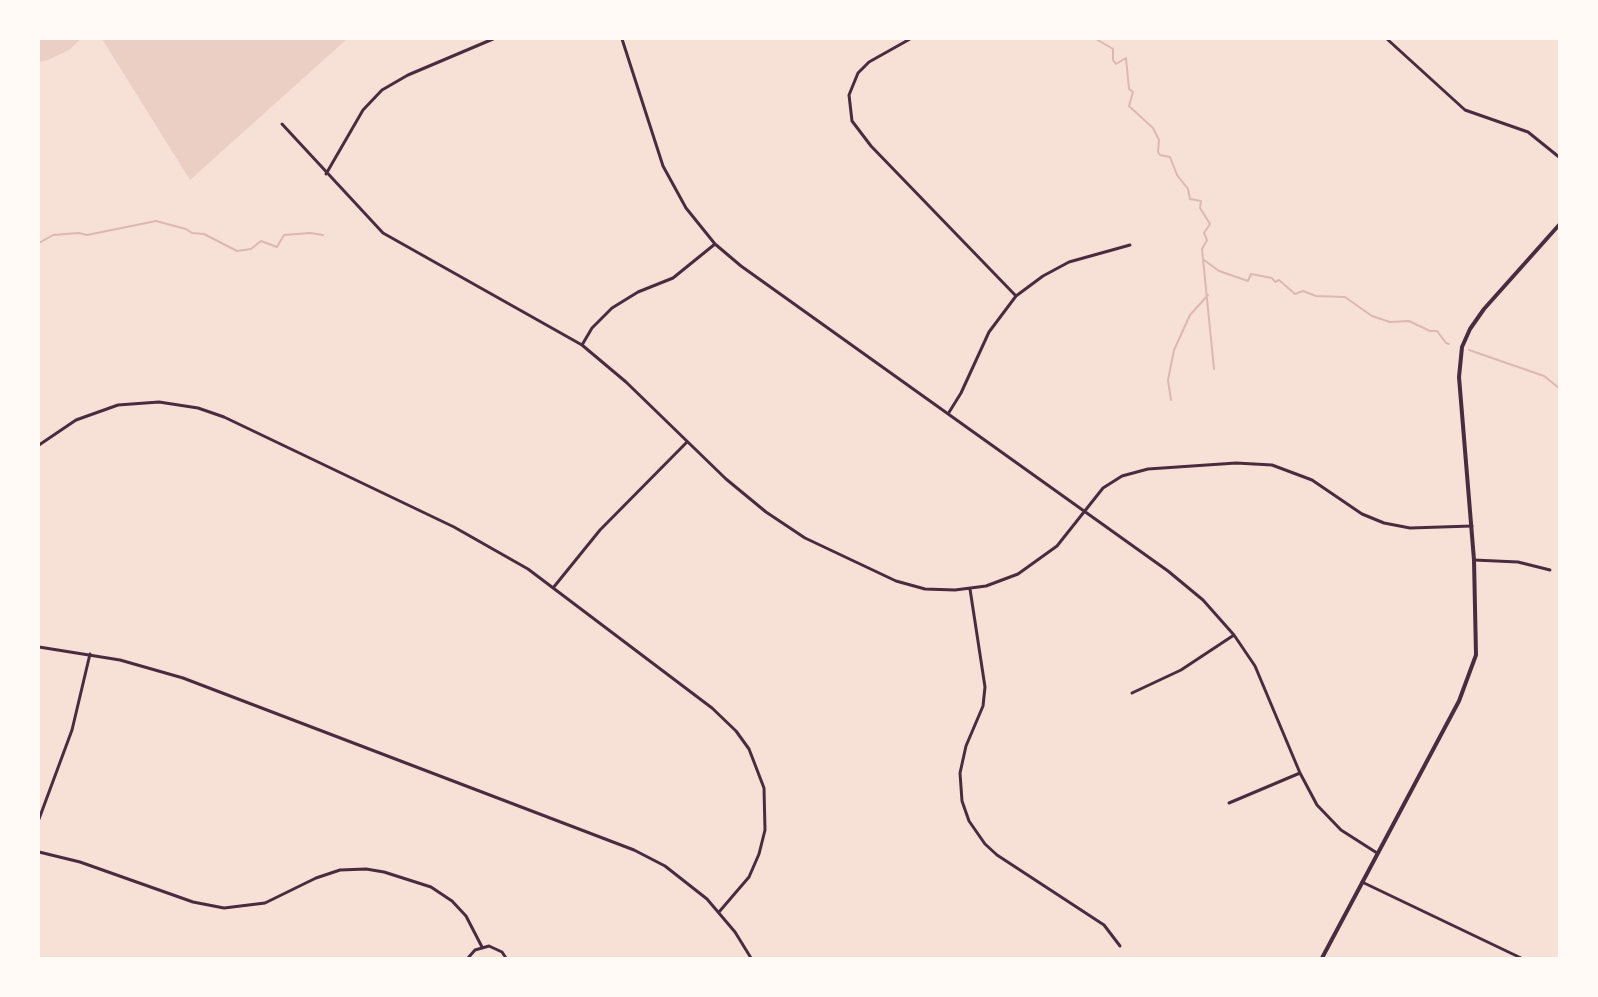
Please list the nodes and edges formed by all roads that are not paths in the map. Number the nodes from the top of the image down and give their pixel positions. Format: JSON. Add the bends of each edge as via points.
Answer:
{"nodes":[{"id":1,"x":493,"y":39,"type":"edge"},
{"id":2,"x":622,"y":39,"type":"edge"},
{"id":3,"x":910,"y":39,"type":"edge"},
{"id":4,"x":1387,"y":39,"type":"edge"},
{"id":5,"x":282,"y":124,"type":"dead end"},
{"id":6,"x":1559,"y":158,"type":"edge"},
{"id":7,"x":326,"y":174,"type":"junction"},
{"id":8,"x":1559,"y":225,"type":"edge"},
{"id":9,"x":715,"y":244,"type":"junction"},
{"id":10,"x":1130,"y":245,"type":"dead end"},
{"id":11,"x":1016,"y":296,"type":"junction"},
{"id":12,"x":582,"y":345,"type":"junction"},
{"id":13,"x":948,"y":414,"type":"junction"},
{"id":14,"x":687,"y":442,"type":"junction"},
{"id":15,"x":39,"y":445,"type":"edge"},
{"id":16,"x":1084,"y":512,"type":"junction"},
{"id":17,"x":1472,"y":526,"type":"junction"},
{"id":18,"x":1474,"y":560,"type":"junction"},
{"id":19,"x":1550,"y":570,"type":"dead end"},
{"id":20,"x":554,"y":588,"type":"junction"},
{"id":21,"x":970,"y":589,"type":"junction"},
{"id":22,"x":1234,"y":635,"type":"junction"},
{"id":23,"x":39,"y":647,"type":"edge"},
{"id":24,"x":90,"y":654,"type":"junction"},
{"id":25,"x":1132,"y":693,"type":"dead end"},
{"id":26,"x":1300,"y":774,"type":"junction"},
{"id":27,"x":1229,"y":803,"type":"dead end"},
{"id":28,"x":39,"y":819,"type":"edge"},
{"id":29,"x":39,"y":852,"type":"edge"},
{"id":30,"x":1377,"y":853,"type":"junction"},
{"id":31,"x":1362,"y":882,"type":"junction"},
{"id":32,"x":719,"y":912,"type":"junction"},
{"id":33,"x":1120,"y":946,"type":"dead end"},
{"id":34,"x":482,"y":947,"type":"junction"},
{"id":35,"x":468,"y":958,"type":"edge"},
{"id":36,"x":506,"y":958,"type":"edge"},
{"id":37,"x":751,"y":958,"type":"edge"},
{"id":38,"x":1322,"y":958,"type":"edge"},
{"id":39,"x":1521,"y":958,"type":"edge"}],
"edges":[{"from":1,"to":7,"type":"street","via":[[382,90],[363,110]]},
{"from":2,"to":9,"type":"street","via":[[663,166],[686,208]]},
{"from":3,"to":11,"type":"street","via":[[869,62],[858,73],[849,95],[852,121],[871,146]]},
{"from":4,"to":6,"type":"street","via":[[1465,110],[1528,132]]},
{"from":5,"to":7,"type":"street"},
{"from":7,"to":12,"type":"street","via":[[383,233]]},
{"from":8,"to":17,"type":"street","via":[[1484,309],[1462,347],[1459,385]]},
{"from":9,"to":12,"type":"street","via":[[673,278],[612,308]]},
{"from":9,"to":13,"type":"street"},
{"from":10,"to":11,"type":"street","via":[[1069,262]]},
{"from":11,"to":13,"type":"street","via":[[989,332]]},
{"from":12,"to":14,"type":"street"},
{"from":13,"to":16,"type":"street"},
{"from":14,"to":20,"type":"street","via":[[593,538]]},
{"from":14,"to":21,"type":"street","via":[[766,512],[831,551],[911,585]]},
{"from":15,"to":20,"type":"street","via":[[76,420],[118,405],[159,402],[198,408],[480,540]]},
{"from":16,"to":17,"type":"street","via":[[1103,488],[1134,471],[1257,463],[1298,473],[1362,514],[1384,523],[1410,528]]},
{"from":16,"to":21,"type":"street","via":[[1062,541],[1032,566]]},
{"from":16,"to":22,"type":"street","via":[[1186,585]]},
{"from":17,"to":18,"type":"street"},
{"from":18,"to":19,"type":"street","via":[[1518,562]]},
{"from":18,"to":30,"type":"street","via":[[1477,645],[1470,675]]},
{"from":20,"to":32,"type":"street","via":[[719,714],[754,758],[766,798],[763,841],[749,877]]},
{"from":21,"to":33,"type":"street","via":[[985,687],[983,706],[966,746],[960,773],[962,801],[969,821],[997,855],[1104,925]]},
{"from":22,"to":25,"type":"street","via":[[1181,670]]},
{"from":22,"to":26,"type":"street","via":[[1257,672]]},
{"from":23,"to":24,"type":"street"},
{"from":24,"to":28,"type":"street","via":[[72,730]]},
{"from":24,"to":32,"type":"street","via":[[149,667],[213,688],[634,850],[677,875]]},
{"from":26,"to":27,"type":"street"},
{"from":26,"to":30,"type":"street","via":[[1317,805],[1334,824]]},
{"from":29,"to":34,"type":"street","via":[[80,862],[193,902],[224,908],[266,903],[340,870],[384,872],[431,887],[447,897],[466,916]]},
{"from":30,"to":31,"type":"street"},
{"from":31,"to":38,"type":"street"},
{"from":31,"to":39,"type":"street"},
{"from":32,"to":37,"type":"street"},
{"from":34,"to":35,"type":"street"},
{"from":34,"to":36,"type":"street","via":[[496,948]]}]}
